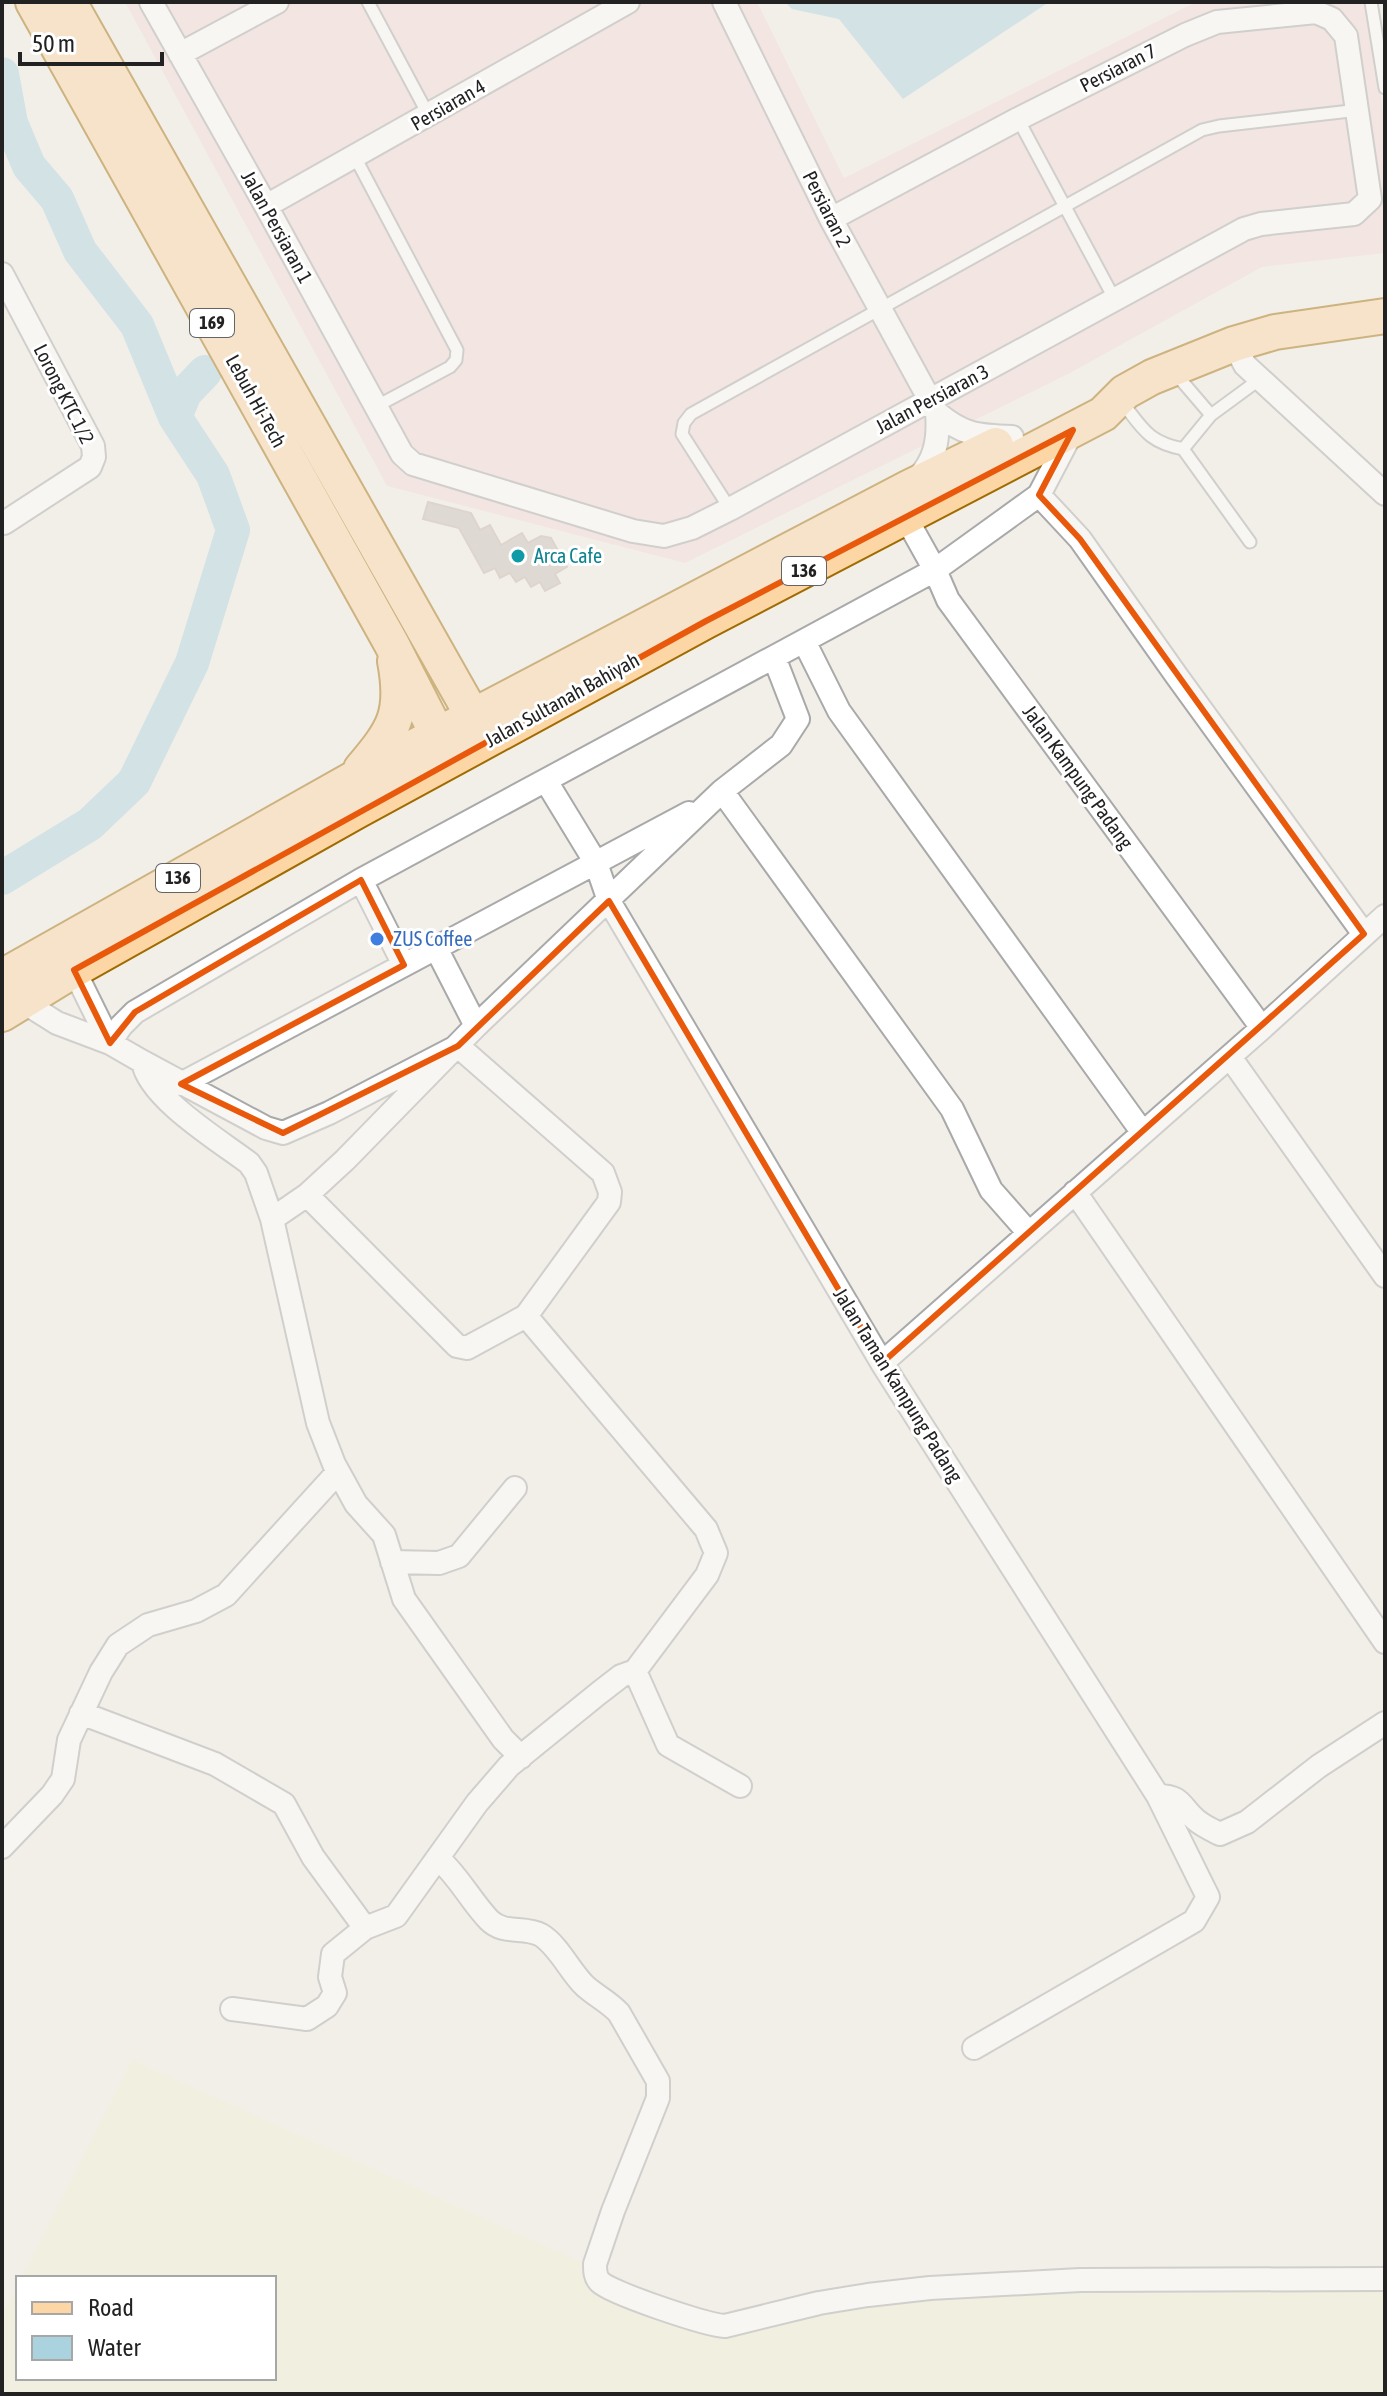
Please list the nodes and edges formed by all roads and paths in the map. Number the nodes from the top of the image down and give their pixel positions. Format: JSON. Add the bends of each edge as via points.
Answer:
{"nodes":[{"id":1,"x":33,"y":2,"type":"edge"},
{"id":2,"x":69,"y":2,"type":"edge"},
{"id":3,"x":151,"y":2,"type":"edge"},
{"id":4,"x":277,"y":2,"type":"edge"},
{"id":5,"x":368,"y":2,"type":"edge"},
{"id":6,"x":628,"y":2,"type":"edge"},
{"id":7,"x":724,"y":2,"type":"edge"},
{"id":8,"x":1371,"y":2,"type":"edge"},
{"id":9,"x":180,"y":54,"type":"junction"},
{"id":10,"x":1385,"y":88,"type":"edge"},
{"id":11,"x":1359,"y":110,"type":"junction"},
{"id":12,"x":429,"y":116,"type":"junction"},
{"id":13,"x":1018,"y":119,"type":"junction"},
{"id":14,"x":355,"y":157,"type":"junction"},
{"id":15,"x":266,"y":206,"type":"junction"},
{"id":16,"x":1065,"y":206,"type":"junction"},
{"id":17,"x":831,"y":219,"type":"junction"},
{"id":18,"x":5,"y":288,"type":"edge"},
{"id":19,"x":1115,"y":301,"type":"junction"},
{"id":20,"x":879,"y":308,"type":"junction"},
{"id":21,"x":1385,"y":316,"type":"edge"},
{"id":22,"x":1234,"y":344,"type":"junction"},
{"id":23,"x":1172,"y":369,"type":"junction"},
{"id":24,"x":1260,"y":379,"type":"junction"},
{"id":25,"x":1122,"y":395,"type":"junction"},
{"id":26,"x":375,"y":407,"type":"junction"},
{"id":27,"x":933,"y":407,"type":"junction"},
{"id":28,"x":1211,"y":415,"type":"junction"},
{"id":29,"x":1073,"y":430,"type":"junction"},
{"id":30,"x":1012,"y":437,"type":"junction"},
{"id":31,"x":1183,"y":449,"type":"junction"},
{"id":32,"x":402,"y":454,"type":"joint"},
{"id":33,"x":1385,"y":494,"type":"edge"},
{"id":34,"x":1039,"y":495,"type":"junction"},
{"id":35,"x":907,"y":503,"type":"junction"},
{"id":36,"x":730,"y":509,"type":"junction"},
{"id":37,"x":4,"y":523,"type":"dead end"},
{"id":38,"x":1250,"y":542,"type":"dead end"},
{"id":39,"x":935,"y":570,"type":"junction"},
{"id":40,"x":422,"y":627,"type":"junction"},
{"id":41,"x":804,"y":641,"type":"junction"},
{"id":42,"x":391,"y":643,"type":"junction"},
{"id":43,"x":774,"y":657,"type":"junction"},
{"id":44,"x":524,"y":690,"type":"junction"},
{"id":45,"x":480,"y":729,"type":"junction"},
{"id":46,"x":444,"y":748,"type":"junction"},
{"id":47,"x":353,"y":779,"type":"junction"},
{"id":48,"x":546,"y":781,"type":"junction"},
{"id":49,"x":716,"y":796,"type":"junction"},
{"id":50,"x":596,"y":863,"type":"junction"},
{"id":51,"x":361,"y":880,"type":"junction"},
{"id":52,"x":609,"y":901,"type":"junction"},
{"id":53,"x":1385,"y":916,"type":"edge"},
{"id":54,"x":1364,"y":934,"type":"junction"},
{"id":55,"x":436,"y":948,"type":"junction"},
{"id":56,"x":404,"y":965,"type":"junction"},
{"id":57,"x":74,"y":970,"type":"junction"},
{"id":58,"x":9,"y":997,"type":"edge"},
{"id":59,"x":476,"y":1026,"type":"junction"},
{"id":60,"x":1262,"y":1028,"type":"junction"},
{"id":61,"x":110,"y":1043,"type":"junction"},
{"id":62,"x":458,"y":1046,"type":"junction"},
{"id":63,"x":1230,"y":1057,"type":"junction"},
{"id":64,"x":143,"y":1062,"type":"junction"},
{"id":65,"x":181,"y":1084,"type":"junction"},
{"id":66,"x":1143,"y":1133,"type":"junction"},
{"id":67,"x":1075,"y":1192,"type":"junction"},
{"id":68,"x":307,"y":1195,"type":"junction"},
{"id":69,"x":272,"y":1219,"type":"junction"},
{"id":70,"x":1028,"y":1232,"type":"junction"},
{"id":71,"x":1385,"y":1276,"type":"edge"},
{"id":72,"x":526,"y":1316,"type":"junction"},
{"id":73,"x":882,"y":1363,"type":"junction"},
{"id":74,"x":338,"y":1472,"type":"junction"},
{"id":75,"x":515,"y":1488,"type":"dead end"},
{"id":76,"x":392,"y":1562,"type":"junction"},
{"id":77,"x":1385,"y":1642,"type":"edge"},
{"id":78,"x":635,"y":1671,"type":"junction"},
{"id":79,"x":81,"y":1713,"type":"junction"},
{"id":80,"x":1385,"y":1723,"type":"edge"},
{"id":81,"x":521,"y":1757,"type":"junction"},
{"id":82,"x":740,"y":1786,"type":"dead end"},
{"id":83,"x":1158,"y":1796,"type":"junction"},
{"id":84,"x":2,"y":1847,"type":"edge"},
{"id":85,"x":438,"y":1858,"type":"junction"},
{"id":86,"x":365,"y":1928,"type":"junction"},
{"id":87,"x":232,"y":2009,"type":"dead end"},
{"id":88,"x":974,"y":2048,"type":"dead end"},
{"id":89,"x":1385,"y":2279,"type":"edge"}],
"edges":[{"from":1,"to":42,"type":"main road","name":"Lebuh Hi-Tech","number":"169"},
{"from":2,"to":40,"type":"main road","name":"Lebuh Hi-Tech","number":"169"},
{"from":3,"to":9,"type":"street","name":"Jalan Persiaran 1"},
{"from":4,"to":9,"type":"street"},
{"from":5,"to":12,"type":"lane"},
{"from":6,"to":12,"type":"street","name":"Persiaran 4"},
{"from":7,"to":17,"type":"street","name":"Persiaran 2"},
{"from":8,"to":10,"type":"lane"},
{"from":9,"to":15,"type":"street","name":"Jalan Persiaran 1"},
{"from":11,"to":13,"type":"street","name":"Persiaran 7","via":[[1346,36],[1332,19],[1316,12],[1217,22]]},
{"from":11,"to":16,"type":"lane","via":[[1202,130]]},
{"from":11,"to":19,"type":"street","name":"Jalan Persiaran 3","via":[[1370,199],[1354,214],[1244,229]]},
{"from":12,"to":14,"type":"street","name":"Persiaran 4"},
{"from":13,"to":16,"type":"lane"},
{"from":13,"to":17,"type":"street","name":"Persiaran 7"},
{"from":14,"to":15,"type":"street","name":"Persiaran 4"},
{"from":14,"to":26,"type":"lane","via":[[457,350],[450,367]]},
{"from":15,"to":26,"type":"street","name":"Jalan Persiaran 1"},
{"from":16,"to":19,"type":"lane"},
{"from":16,"to":20,"type":"lane"},
{"from":17,"to":20,"type":"street","name":"Persiaran 2"},
{"from":18,"to":37,"type":"street","name":"Lorong KTC 1/2","via":[[93,446],[94,457],[90,467]]},
{"from":19,"to":27,"type":"street","name":"Jalan Persiaran 3"},
{"from":20,"to":27,"type":"street","name":"Persiaran 2"},
{"from":20,"to":36,"type":"lane","via":[[691,414],[684,423],[682,434]]},
{"from":21,"to":22,"type":"main road","name":"Jalan Sultanah Bahiyah","number":"136","via":[[1275,332]]},
{"from":22,"to":23,"type":"main road","name":"Jalan Sultanah Bahiyah","number":"136"},
{"from":22,"to":24,"type":"street"},
{"from":23,"to":25,"type":"main road","name":"Jalan Sultanah Bahiyah","number":"136"},
{"from":23,"to":28,"type":"lane"},
{"from":24,"to":28,"type":"lane"},
{"from":24,"to":33,"type":"street"},
{"from":25,"to":29,"type":"main road","name":"Jalan Sultanah Bahiyah","number":"136","via":[[1103,414]]},
{"from":25,"to":30,"type":"main road","name":"Jalan Sultanah Bahiyah","number":"136","via":[[1094,397]]},
{"from":25,"to":31,"type":"lane","via":[[1159,444]]},
{"from":26,"to":32,"type":"street","name":"Jalan Persiaran 1"},
{"from":27,"to":30,"type":"street","via":[[953,426],[979,436]]},
{"from":27,"to":35,"type":"street","via":[[938,432],[932,459]]},
{"from":27,"to":36,"type":"street","name":"Jalan Persiaran 3"},
{"from":28,"to":31,"type":"lane"},
{"from":29,"to":34,"type":"street"},
{"from":29,"to":35,"type":"main road","name":"Jalan Sultanah Bahiyah","number":"136"},
{"from":30,"to":35,"type":"main road","name":"Jalan Sultanah Bahiyah","number":"136"},
{"from":31,"to":38,"type":"lane"},
{"from":32,"to":36,"type":"street","name":"Jalan Persiaran 3","via":[[413,464],[664,536]]},
{"from":34,"to":39,"type":"street"},
{"from":34,"to":54,"type":"street","via":[[1080,539]]},
{"from":35,"to":39,"type":"street","name":"Jalan Kampung Padang"},
{"from":35,"to":44,"type":"main road","name":"Jalan Sultanah Bahiyah","number":"136"},
{"from":35,"to":45,"type":"main road","name":"Jalan Sultanah Bahiyah","number":"136","via":[[706,621]]},
{"from":39,"to":41,"type":"street"},
{"from":39,"to":60,"type":"street","name":"Jalan Kampung Padang","via":[[948,600]]},
{"from":40,"to":44,"type":"main road","via":[[477,679]]},
{"from":40,"to":45,"type":"main road","name":"Lebuh Hi-Tech","number":"169"},
{"from":41,"to":43,"type":"street"},
{"from":41,"to":66,"type":"street","via":[[839,711]]},
{"from":42,"to":46,"type":"main road","name":"Lebuh Hi-Tech","number":"169"},
{"from":42,"to":47,"type":"main road","via":[[395,724]]},
{"from":43,"to":48,"type":"street"},
{"from":43,"to":49,"type":"street","via":[[798,719],[781,745]]},
{"from":44,"to":45,"type":"main road","name":"Jalan Sultanah Bahiyah","number":"136"},
{"from":45,"to":46,"type":"main road","name":"Jalan Sultanah Bahiyah","number":"136"},
{"from":46,"to":47,"type":"main road","name":"Jalan Sultanah Bahiyah","number":"136"},
{"from":46,"to":57,"type":"main road","name":"Jalan Sultanah Bahiyah","number":"136"},
{"from":47,"to":58,"type":"main road","name":"Jalan Sultanah Bahiyah","number":"136"},
{"from":48,"to":50,"type":"street","name":"Jalan Taman Kampung Padang"},
{"from":48,"to":51,"type":"street"},
{"from":49,"to":50,"type":"street"},
{"from":49,"to":52,"type":"street"},
{"from":49,"to":70,"type":"street","via":[[952,1109],[991,1190]]},
{"from":50,"to":52,"type":"street","name":"Jalan Taman Kampung Padang"},
{"from":50,"to":55,"type":"street"},
{"from":51,"to":56,"type":"street"},
{"from":51,"to":61,"type":"street","via":[[135,1012]]},
{"from":52,"to":59,"type":"street"},
{"from":52,"to":73,"type":"street","name":"Jalan Taman Kampung Padang"},
{"from":53,"to":54,"type":"street"},
{"from":54,"to":60,"type":"street"},
{"from":55,"to":56,"type":"street"},
{"from":55,"to":59,"type":"street"},
{"from":56,"to":65,"type":"street"},
{"from":57,"to":58,"type":"main road","name":"Jalan Sultanah Bahiyah","number":"136"},
{"from":57,"to":61,"type":"street"},
{"from":58,"to":61,"type":"street"},
{"from":59,"to":62,"type":"street"},
{"from":60,"to":63,"type":"street"},
{"from":61,"to":64,"type":"street"},
{"from":62,"to":65,"type":"street","via":[[283,1133]]},
{"from":62,"to":68,"type":"street"},
{"from":62,"to":72,"type":"street","via":[[601,1169],[610,1192],[609,1202]]},
{"from":63,"to":66,"type":"street"},
{"from":63,"to":71,"type":"street"},
{"from":64,"to":65,"type":"street"},
{"from":64,"to":69,"type":"street","via":[[157,1091],[249,1163]]},
{"from":66,"to":67,"type":"street"},
{"from":67,"to":70,"type":"street"},
{"from":67,"to":77,"type":"street"},
{"from":68,"to":69,"type":"street"},
{"from":68,"to":72,"type":"street","via":[[461,1349]]},
{"from":69,"to":74,"type":"street","via":[[318,1423]]},
{"from":70,"to":73,"type":"street"},
{"from":72,"to":78,"type":"street","via":[[706,1529],[716,1553],[707,1575]]},
{"from":73,"to":83,"type":"street","name":"Jalan Taman Kampung Padang"},
{"from":74,"to":76,"type":"street","via":[[356,1504],[384,1535]]},
{"from":74,"to":79,"type":"street","via":[[226,1595],[196,1611],[148,1625],[118,1645]]},
{"from":75,"to":76,"type":"street","via":[[459,1556],[439,1563]]},
{"from":76,"to":81,"type":"street","via":[[404,1599]]},
{"from":78,"to":81,"type":"street","via":[[621,1676]]},
{"from":78,"to":82,"type":"street","via":[[668,1745]]},
{"from":79,"to":84,"type":"street","via":[[69,1740],[63,1779]]},
{"from":79,"to":86,"type":"street","via":[[215,1764],[284,1804],[313,1857]]},
{"from":80,"to":83,"type":"street","name":"Jalan Taman Kampung Padang","via":[[1247,1822],[1220,1834],[1195,1820],[1181,1802]]},
{"from":81,"to":85,"type":"street","via":[[477,1803]]},
{"from":83,"to":88,"type":"street","via":[[1208,1897],[1194,1921]]},
{"from":85,"to":86,"type":"street","via":[[396,1916]]},
{"from":85,"to":89,"type":"street","via":[[491,1922],[539,1934],[583,1984],[612,2005],[658,2081],[658,2098],[595,2264],[603,2285],[685,2317],[725,2326],[819,2303],[930,2288],[1080,2280]]},
{"from":86,"to":87,"type":"street","via":[[333,1954],[330,1977],[335,1993],[327,2006],[307,2019]]}]}
